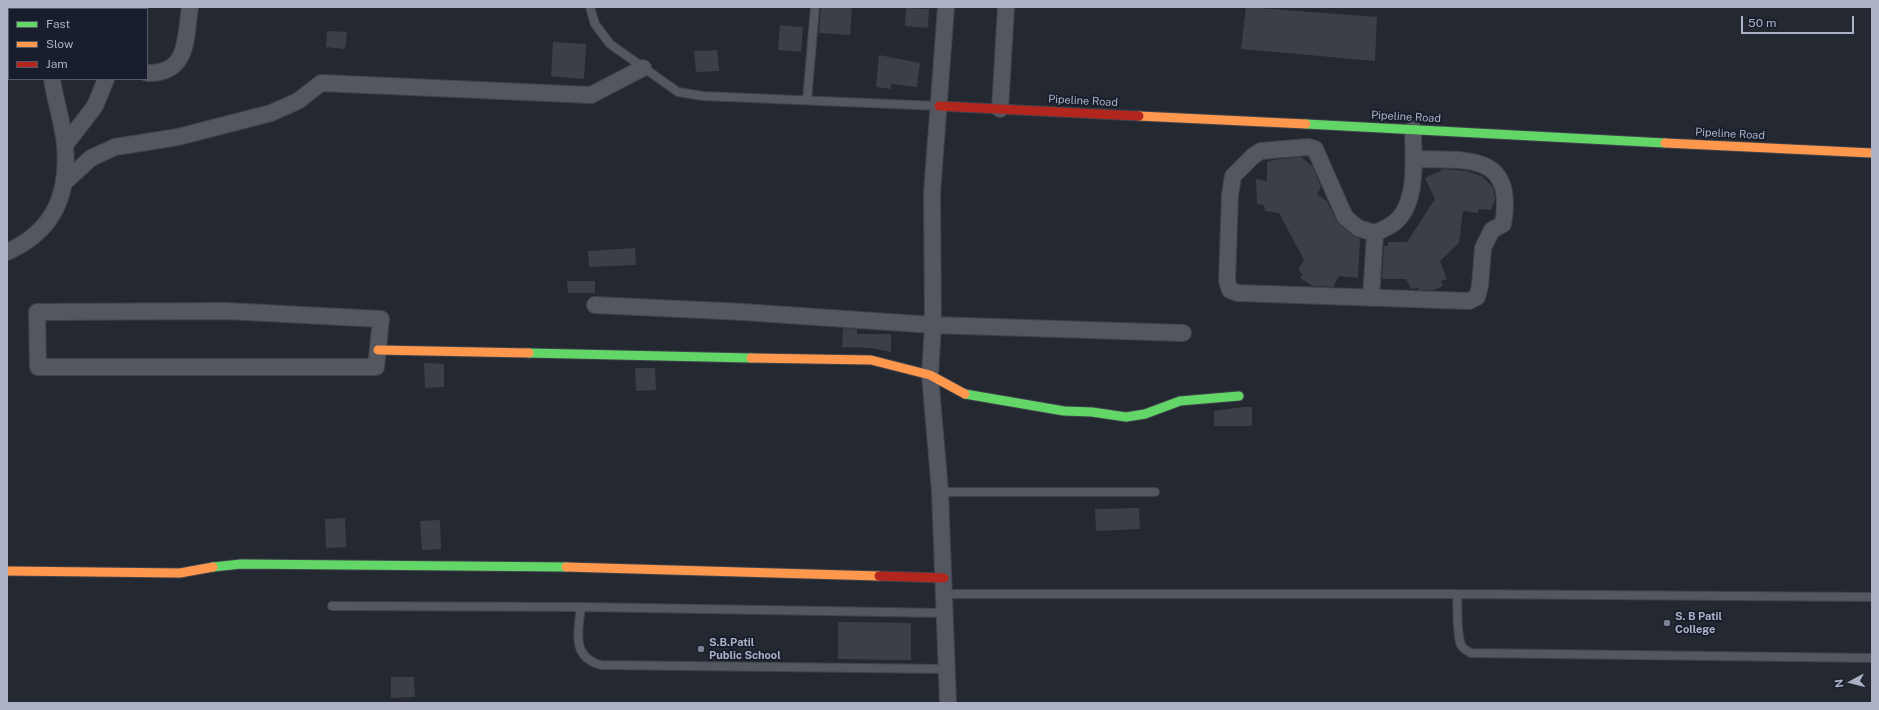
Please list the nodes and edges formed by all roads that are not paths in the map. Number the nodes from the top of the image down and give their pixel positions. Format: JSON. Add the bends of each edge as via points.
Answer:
{"nodes":[{"id":1,"x":190,"y":7,"type":"edge"},
{"id":2,"x":590,"y":7,"type":"edge"},
{"id":3,"x":815,"y":7,"type":"edge"},
{"id":4,"x":946,"y":7,"type":"edge"},
{"id":5,"x":1006,"y":7,"type":"edge"},
{"id":6,"x":643,"y":68,"type":"junction"},
{"id":7,"x":148,"y":73,"type":"edge"},
{"id":8,"x":52,"y":80,"type":"edge"},
{"id":9,"x":106,"y":80,"type":"edge"},
{"id":10,"x":807,"y":100,"type":"junction"},
{"id":11,"x":939,"y":106,"type":"junction"},
{"id":12,"x":1000,"y":109,"type":"junction"},
{"id":13,"x":1413,"y":129,"type":"junction"},
{"id":14,"x":65,"y":145,"type":"junction"},
{"id":15,"x":1872,"y":153,"type":"edge"},
{"id":16,"x":1414,"y":158,"type":"junction"},
{"id":17,"x":66,"y":181,"type":"junction"},
{"id":18,"x":1375,"y":233,"type":"junction"},
{"id":19,"x":7,"y":252,"type":"edge"},
{"id":20,"x":1371,"y":298,"type":"junction"},
{"id":21,"x":595,"y":305,"type":"dead end"},
{"id":22,"x":933,"y":325,"type":"junction"},
{"id":23,"x":1184,"y":333,"type":"dead end"},
{"id":24,"x":378,"y":350,"type":"junction"},
{"id":25,"x":930,"y":375,"type":"junction"},
{"id":26,"x":1239,"y":396,"type":"dead end"},
{"id":27,"x":940,"y":492,"type":"junction"},
{"id":28,"x":1155,"y":492,"type":"dead end"},
{"id":29,"x":7,"y":571,"type":"edge"},
{"id":30,"x":944,"y":578,"type":"junction"},
{"id":31,"x":945,"y":594,"type":"junction"},
{"id":32,"x":1457,"y":594,"type":"junction"},
{"id":33,"x":1872,"y":597,"type":"edge"},
{"id":34,"x":332,"y":606,"type":"dead end"},
{"id":35,"x":581,"y":607,"type":"junction"},
{"id":36,"x":945,"y":613,"type":"junction"},
{"id":37,"x":1872,"y":658,"type":"edge"},
{"id":38,"x":947,"y":669,"type":"junction"},
{"id":39,"x":948,"y":703,"type":"edge"}],
"edges":[{"from":1,"to":7,"type":"street","via":[[183,54],[175,66],[165,72]]},
{"from":2,"to":6,"type":"lane","via":[[595,24],[610,44]]},
{"from":3,"to":10,"type":"lane"},
{"from":4,"to":11,"type":"street"},
{"from":5,"to":12,"type":"street"},
{"from":6,"to":10,"type":"lane","via":[[678,92],[704,96]]},
{"from":6,"to":17,"type":"street","via":[[591,95],[320,83],[298,101],[271,113],[178,137],[115,147],[92,158]]},
{"from":8,"to":14,"type":"street"},
{"from":9,"to":14,"type":"street","via":[[95,106]]},
{"from":10,"to":11,"type":"lane"},
{"from":11,"to":12,"type":"street","name":"Pipeline Road"},
{"from":11,"to":22,"type":"street","via":[[932,193]]},
{"from":12,"to":13,"type":"street","name":"Pipeline Road"},
{"from":13,"to":15,"type":"street","name":"Pipeline Road"},
{"from":13,"to":16,"type":"street"},
{"from":14,"to":17,"type":"street"},
{"from":16,"to":18,"type":"street","via":[[1409,203],[1395,223]]},
{"from":16,"to":20,"type":"street","via":[[1483,163],[1495,171],[1503,185],[1503,224],[1492,230],[1483,248],[1480,286],[1476,297],[1469,302]]},
{"from":17,"to":19,"type":"street","via":[[56,210],[42,229]]},
{"from":18,"to":20,"type":"street"},
{"from":18,"to":20,"type":"street","via":[[1358,228],[1345,217],[1315,149],[1308,147],[1261,151],[1233,176],[1227,281],[1230,290]]},
{"from":21,"to":22,"type":"street"},
{"from":22,"to":23,"type":"street"},
{"from":22,"to":25,"type":"street"},
{"from":24,"to":24,"type":"street","via":[[381,319],[226,311],[37,312],[38,367],[376,367]]},
{"from":24,"to":25,"type":"street","via":[[872,360]]},
{"from":25,"to":26,"type":"street","via":[[961,393],[1064,411],[1126,417],[1145,414],[1180,401]]},
{"from":25,"to":27,"type":"street"},
{"from":27,"to":28,"type":"lane"},
{"from":27,"to":30,"type":"street"},
{"from":29,"to":30,"type":"street","via":[[180,573],[222,565],[249,564],[573,567]]},
{"from":30,"to":31,"type":"street"},
{"from":31,"to":32,"type":"lane"},
{"from":31,"to":36,"type":"street"},
{"from":32,"to":33,"type":"lane"},
{"from":32,"to":37,"type":"lane","via":[[1462,645],[1465,650],[1471,652]]},
{"from":34,"to":35,"type":"lane"},
{"from":35,"to":36,"type":"lane"},
{"from":35,"to":38,"type":"lane","via":[[578,642],[581,654],[590,662],[601,665]]},
{"from":36,"to":38,"type":"street"},
{"from":38,"to":39,"type":"street"}]}
